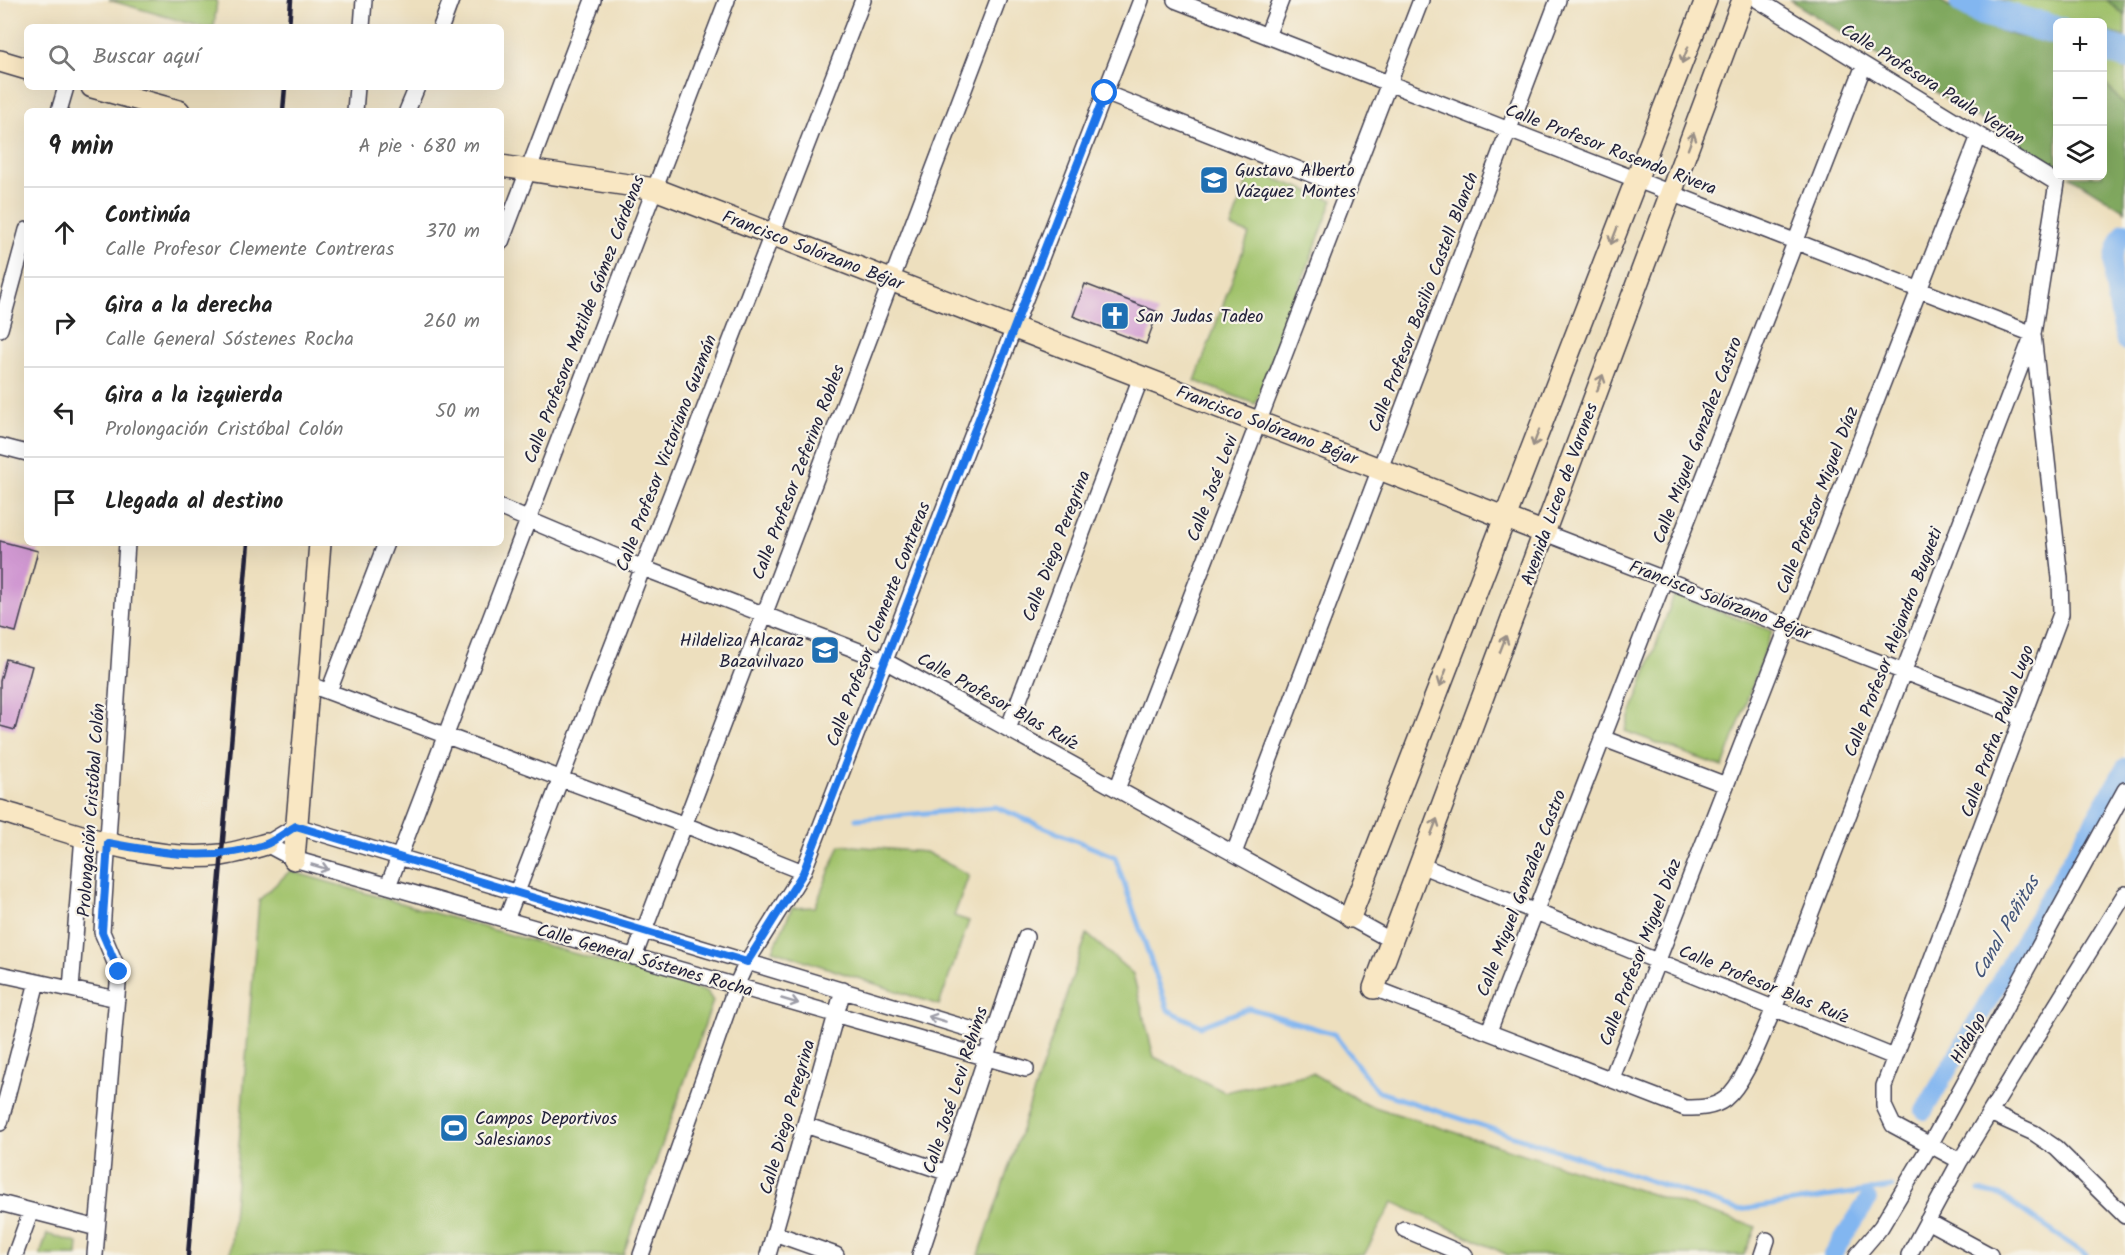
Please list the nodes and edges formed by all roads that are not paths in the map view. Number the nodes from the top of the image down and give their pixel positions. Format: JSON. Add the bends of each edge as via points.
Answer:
{"nodes":[{"id":1,"x":364,"y":0,"type":"edge"},
{"id":2,"x":451,"y":0,"type":"edge"},
{"id":3,"x":594,"y":0,"type":"edge"},
{"id":4,"x":727,"y":0,"type":"edge"},
{"id":5,"x":863,"y":0,"type":"edge"},
{"id":6,"x":998,"y":0,"type":"edge"},
{"id":7,"x":1141,"y":0,"type":"edge"},
{"id":8,"x":1175,"y":0,"type":"edge"},
{"id":9,"x":1281,"y":0,"type":"edge"},
{"id":10,"x":1421,"y":0,"type":"edge"},
{"id":11,"x":1558,"y":0,"type":"edge"},
{"id":12,"x":1706,"y":0,"type":"edge"},
{"id":13,"x":1743,"y":0,"type":"edge"},
{"id":14,"x":1758,"y":0,"type":"edge"},
{"id":15,"x":362,"y":24,"type":"edge"},
{"id":16,"x":442,"y":24,"type":"edge"},
{"id":17,"x":1267,"y":36,"type":"junction"},
{"id":18,"x":0,"y":62,"type":"edge"},
{"id":19,"x":1864,"y":64,"type":"junction"},
{"id":20,"x":24,"y":68,"type":"edge"},
{"id":21,"x":1389,"y":83,"type":"junction"},
{"id":22,"x":65,"y":90,"type":"edge"},
{"id":23,"x":102,"y":90,"type":"edge"},
{"id":24,"x":357,"y":90,"type":"edge"},
{"id":25,"x":416,"y":90,"type":"edge"},
{"id":26,"x":1105,"y":93,"type":"junction"},
{"id":27,"x":60,"y":108,"type":"edge"},
{"id":28,"x":162,"y":108,"type":"edge"},
{"id":29,"x":355,"y":108,"type":"edge"},
{"id":30,"x":408,"y":108,"type":"edge"},
{"id":31,"x":1509,"y":130,"type":"junction"},
{"id":32,"x":1979,"y":136,"type":"junction"},
{"id":33,"x":504,"y":166,"type":"edge"},
{"id":34,"x":528,"y":170,"type":"junction"},
{"id":35,"x":1636,"y":180,"type":"junction"},
{"id":36,"x":2057,"y":183,"type":"joint"},
{"id":37,"x":655,"y":189,"type":"junction"},
{"id":38,"x":1348,"y":189,"type":"junction"},
{"id":39,"x":1671,"y":193,"type":"junction"},
{"id":40,"x":504,"y":234,"type":"edge"},
{"id":41,"x":772,"y":234,"type":"junction"},
{"id":42,"x":24,"y":241,"type":"edge"},
{"id":43,"x":1795,"y":242,"type":"junction"},
{"id":44,"x":892,"y":280,"type":"junction"},
{"id":45,"x":1919,"y":290,"type":"junction"},
{"id":46,"x":1014,"y":327,"type":"junction"},
{"id":47,"x":0,"y":329,"type":"edge"},
{"id":48,"x":2033,"y":334,"type":"junction"},
{"id":49,"x":1141,"y":376,"type":"junction"},
{"id":50,"x":1259,"y":422,"type":"junction"},
{"id":51,"x":0,"y":446,"type":"edge"},
{"id":52,"x":24,"y":452,"type":"edge"},
{"id":53,"x":1380,"y":469,"type":"junction"},
{"id":54,"x":504,"y":509,"type":"edge"},
{"id":55,"x":1505,"y":517,"type":"junction"},
{"id":56,"x":529,"y":518,"type":"junction"},
{"id":57,"x":1545,"y":532,"type":"junction"},
{"id":58,"x":127,"y":546,"type":"edge"},
{"id":59,"x":320,"y":546,"type":"edge"},
{"id":60,"x":385,"y":546,"type":"edge"},
{"id":61,"x":643,"y":568,"type":"junction"},
{"id":62,"x":1664,"y":579,"type":"junction"},
{"id":63,"x":765,"y":615,"type":"junction"},
{"id":64,"x":1788,"y":627,"type":"junction"},
{"id":65,"x":885,"y":661,"type":"junction"},
{"id":66,"x":1903,"y":671,"type":"junction"},
{"id":67,"x":308,"y":684,"type":"junction"},
{"id":68,"x":329,"y":691,"type":"junction"},
{"id":69,"x":2024,"y":718,"type":"junction"},
{"id":70,"x":1008,"y":729,"type":"junction"},
{"id":71,"x":446,"y":735,"type":"junction"},
{"id":72,"x":1602,"y":738,"type":"junction"},
{"id":73,"x":561,"y":778,"type":"junction"},
{"id":74,"x":1726,"y":785,"type":"junction"},
{"id":75,"x":1117,"y":789,"type":"junction"},
{"id":76,"x":2125,"y":790,"type":"edge"},
{"id":77,"x":0,"y":811,"type":"edge"},
{"id":78,"x":685,"y":825,"type":"junction"},
{"id":79,"x":296,"y":826,"type":"junction"},
{"id":80,"x":83,"y":835,"type":"junction"},
{"id":81,"x":108,"y":843,"type":"junction"},
{"id":82,"x":266,"y":844,"type":"junction"},
{"id":83,"x":1234,"y":853,"type":"junction"},
{"id":84,"x":400,"y":857,"type":"junction"},
{"id":85,"x":294,"y":860,"type":"junction"},
{"id":86,"x":1420,"y":865,"type":"junction"},
{"id":87,"x":803,"y":873,"type":"junction"},
{"id":88,"x":388,"y":886,"type":"junction"},
{"id":89,"x":517,"y":892,"type":"junction"},
{"id":90,"x":2125,"y":894,"type":"edge"},
{"id":91,"x":1535,"y":912,"type":"junction"},
{"id":92,"x":1350,"y":917,"type":"junction"},
{"id":93,"x":506,"y":920,"type":"junction"},
{"id":94,"x":645,"y":931,"type":"junction"},
{"id":95,"x":1026,"y":938,"type":"dead end"},
{"id":96,"x":1392,"y":941,"type":"junction"},
{"id":97,"x":634,"y":957,"type":"junction"},
{"id":98,"x":1657,"y":961,"type":"junction"},
{"id":99,"x":747,"y":962,"type":"junction"},
{"id":100,"x":0,"y":974,"type":"edge"},
{"id":101,"x":37,"y":982,"type":"junction"},
{"id":102,"x":736,"y":986,"type":"junction"},
{"id":103,"x":1374,"y":988,"type":"joint"},
{"id":104,"x":71,"y":989,"type":"junction"},
{"id":105,"x":843,"y":990,"type":"junction"},
{"id":106,"x":117,"y":999,"type":"junction"},
{"id":107,"x":1774,"y":1009,"type":"junction"},
{"id":108,"x":836,"y":1014,"type":"junction"},
{"id":109,"x":1489,"y":1031,"type":"junction"},
{"id":110,"x":993,"y":1036,"type":"junction"},
{"id":111,"x":986,"y":1057,"type":"junction"},
{"id":112,"x":1894,"y":1057,"type":"junction"},
{"id":113,"x":1026,"y":1069,"type":"dead end"},
{"id":114,"x":1612,"y":1078,"type":"junction"},
{"id":115,"x":6,"y":1079,"type":"edge"},
{"id":116,"x":1990,"y":1113,"type":"junction"},
{"id":117,"x":0,"y":1123,"type":"edge"},
{"id":118,"x":805,"y":1125,"type":"junction"},
{"id":119,"x":1930,"y":1145,"type":"junction"},
{"id":120,"x":1960,"y":1161,"type":"junction"},
{"id":121,"x":948,"y":1173,"type":"junction"},
{"id":122,"x":0,"y":1203,"type":"edge"},
{"id":123,"x":31,"y":1211,"type":"junction"},
{"id":124,"x":2125,"y":1216,"type":"edge"},
{"id":125,"x":1927,"y":1221,"type":"junction"},
{"id":126,"x":97,"y":1228,"type":"junction"},
{"id":127,"x":1404,"y":1228,"type":"dead end"},
{"id":128,"x":774,"y":1233,"type":"junction"},
{"id":129,"x":1767,"y":1240,"type":"dead end"},
{"id":130,"x":15,"y":1255,"type":"edge"},
{"id":131,"x":95,"y":1255,"type":"edge"},
{"id":132,"x":641,"y":1255,"type":"edge"},
{"id":133,"x":768,"y":1255,"type":"edge"},
{"id":134,"x":836,"y":1255,"type":"edge"},
{"id":135,"x":920,"y":1255,"type":"edge"},
{"id":136,"x":1465,"y":1255,"type":"edge"},
{"id":137,"x":1762,"y":1255,"type":"edge"},
{"id":138,"x":1857,"y":1255,"type":"edge"},
{"id":139,"x":1909,"y":1255,"type":"edge"},
{"id":140,"x":1990,"y":1255,"type":"edge"}],
"edges":[{"from":1,"to":15,"type":"street"},
{"from":2,"to":16,"type":"street"},
{"from":3,"to":34,"type":"street"},
{"from":4,"to":37,"type":"street","name":"Calle Profesora Matilde Gómez Cárdenas"},
{"from":5,"to":41,"type":"street","name":"Calle Profesor Victoriano Guzmán"},
{"from":6,"to":44,"type":"street","name":"Calle Profesor Zeferino Robles"},
{"from":7,"to":26,"type":"street","name":"Calle Profesor Clemente Contreras"},
{"from":8,"to":17,"type":"street","name":"Calle Profesor Rosendo Rivera"},
{"from":9,"to":17,"type":"street"},
{"from":10,"to":21,"type":"street","name":"Calle José Levi"},
{"from":11,"to":31,"type":"street","name":"Calle Profesor Basilio Castell Blanch"},
{"from":12,"to":35,"type":"street","one_way":true},
{"from":39,"to":13,"type":"street","name":"Avenida Liceo de Varones","one_way":true},
{"from":14,"to":19,"type":"street","name":"Calle Profesora Paula Verjan"},
{"from":17,"to":21,"type":"street","name":"Calle Profesor Rosendo Rivera"},
{"from":18,"to":20,"type":"street"},
{"from":19,"to":32,"type":"street","name":"Calle Profesora Paula Verjan"},
{"from":19,"to":43,"type":"street","name":"Calle Miguel González Castro"},
{"from":21,"to":31,"type":"street","name":"Calle Profesor Rosendo Rivera"},
{"from":21,"to":38,"type":"street","name":"Calle José Levi"},
{"from":22,"to":27,"type":"street"},
{"from":23,"to":28,"type":"street"},
{"from":24,"to":29,"type":"street"},
{"from":25,"to":30,"type":"street"},
{"from":26,"to":38,"type":"street"},
{"from":26,"to":46,"type":"street","name":"Calle Profesor Clemente Contreras"},
{"from":31,"to":35,"type":"street","name":"Calle Profesor Rosendo Rivera"},
{"from":31,"to":53,"type":"street","name":"Calle Profesor Basilio Castell Blanch"},
{"from":32,"to":36,"type":"street","name":"Calle Profesora Paula Verjan"},
{"from":32,"to":45,"type":"street","name":"Calle Profesor Miguel Díaz"},
{"from":33,"to":34,"type":"street","name":"Francisco Solórzano Béjar"},
{"from":34,"to":37,"type":"street","name":"Francisco Solórzano Béjar"},
{"from":34,"to":40,"type":"street"},
{"from":35,"to":39,"type":"street","name":"Calle Profesor Rosendo Rivera"},
{"from":35,"to":55,"type":"street","one_way":true},
{"from":36,"to":48,"type":"street","name":"Calle Profesor Alejandro Bugueti"},
{"from":37,"to":41,"type":"street","name":"Francisco Solórzano Béjar"},
{"from":37,"to":56,"type":"street","name":"Calle Profesora Matilde Gómez Cárdenas"},
{"from":38,"to":50,"type":"street","name":"Calle José Levi"},
{"from":39,"to":43,"type":"street","name":"Calle Profesor Rosendo Rivera"},
{"from":57,"to":39,"type":"street","name":"Avenida Liceo de Varones","one_way":true},
{"from":41,"to":44,"type":"street","name":"Francisco Solórzano Béjar"},
{"from":41,"to":61,"type":"street","name":"Calle Profesor Victoriano Guzmán"},
{"from":42,"to":47,"type":"street"},
{"from":43,"to":45,"type":"street","name":"Calle Profesor Rosendo Rivera"},
{"from":43,"to":62,"type":"street","name":"Calle Miguel González Castro"},
{"from":44,"to":46,"type":"street","name":"Francisco Solórzano Béjar"},
{"from":44,"to":63,"type":"street","name":"Calle Profesor Zeferino Robles"},
{"from":45,"to":48,"type":"street","name":"Calle Profesor Rosendo Rivera"},
{"from":45,"to":64,"type":"street","name":"Calle Profesor Miguel Díaz"},
{"from":46,"to":49,"type":"street","name":"Francisco Solórzano Béjar"},
{"from":46,"to":65,"type":"street","name":"Calle Profesor Clemente Contreras"},
{"from":48,"to":66,"type":"street","name":"Calle Profesor Alejandro Bugueti"},
{"from":48,"to":69,"type":"street","name":"Calle Profra. Paula Lugo","via":[[2062,600],[2061,614]]},
{"from":49,"to":50,"type":"street","name":"Francisco Solórzano Béjar"},
{"from":49,"to":70,"type":"street","name":"Calle Diego Peregrina"},
{"from":50,"to":53,"type":"street","name":"Francisco Solórzano Béjar"},
{"from":50,"to":75,"type":"street","name":"Calle José Levi"},
{"from":51,"to":52,"type":"street"},
{"from":53,"to":55,"type":"street","name":"Francisco Solórzano Béjar"},
{"from":53,"to":83,"type":"street","name":"Calle Profesor Basilio Castell Blanch"},
{"from":54,"to":56,"type":"street","name":"Calle Profesor Blas Ruíz"},
{"from":55,"to":57,"type":"street","name":"Francisco Solórzano Béjar"},
{"from":55,"to":92,"type":"street","one_way":true},
{"from":56,"to":61,"type":"street","name":"Calle Profesor Blas Ruíz"},
{"from":56,"to":71,"type":"street","name":"Calle Profesora Matilde Gómez Cárdenas"},
{"from":57,"to":62,"type":"street","name":"Francisco Solórzano Béjar"},
{"from":86,"to":57,"type":"street","name":"Avenida Liceo de Varones","one_way":true},
{"from":58,"to":81,"type":"street","name":"Prolongación Cristóbal Colón"},
{"from":59,"to":67,"type":"street"},
{"from":60,"to":68,"type":"street"},
{"from":61,"to":63,"type":"street","name":"Calle Profesor Blas Ruíz"},
{"from":61,"to":73,"type":"street","name":"Calle Profesor Victoriano Guzmán"},
{"from":62,"to":64,"type":"street","name":"Francisco Solórzano Béjar"},
{"from":62,"to":72,"type":"street","name":"Calle Miguel González Castro"},
{"from":63,"to":65,"type":"street","name":"Calle Profesor Blas Ruíz"},
{"from":63,"to":78,"type":"street","name":"Calle Profesor Zeferino Robles"},
{"from":64,"to":66,"type":"street","name":"Francisco Solórzano Béjar"},
{"from":64,"to":74,"type":"street","name":"Calle Profesor Miguel Díaz"},
{"from":65,"to":70,"type":"street","name":"Calle Profesor Blas Ruíz"},
{"from":65,"to":87,"type":"street","name":"Calle Profesor Clemente Contreras"},
{"from":66,"to":69,"type":"street","name":"Francisco Solórzano Béjar"},
{"from":66,"to":107,"type":"street","name":"Calle Profesor Alejandro Bugueti"},
{"from":67,"to":68,"type":"street"},
{"from":67,"to":79,"type":"street"},
{"from":68,"to":71,"type":"street"},
{"from":69,"to":112,"type":"street","name":"Calle Profra. Paula Lugo"},
{"from":70,"to":75,"type":"street","name":"Calle Profesor Blas Ruíz"},
{"from":71,"to":73,"type":"street"},
{"from":71,"to":84,"type":"street","name":"Calle Profesora Matilde Gómez Cárdenas"},
{"from":72,"to":74,"type":"street"},
{"from":72,"to":91,"type":"street","name":"Calle Miguel González Castro"},
{"from":73,"to":78,"type":"street"},
{"from":73,"to":89,"type":"street","name":"Calle Profesor Victoriano Guzmán"},
{"from":74,"to":98,"type":"street","name":"Calle Profesor Miguel Díaz"},
{"from":75,"to":83,"type":"street","name":"Calle Profesor Blas Ruíz"},
{"from":76,"to":119,"type":"street","name":"Hidalgo"},
{"from":77,"to":80,"type":"street"},
{"from":78,"to":87,"type":"street"},
{"from":78,"to":94,"type":"street","name":"Calle Profesor Zeferino Robles"},
{"from":79,"to":82,"type":"street"},
{"from":79,"to":84,"type":"street","name":"Calle General Sóstenes Rocha"},
{"from":79,"to":85,"type":"street"},
{"from":80,"to":81,"type":"street"},
{"from":80,"to":104,"type":"street"},
{"from":81,"to":82,"type":"street","via":[[179,856],[221,855]]},
{"from":81,"to":106,"type":"street","name":"Prolongación Cristóbal Colón","via":[[102,932],[119,972]]},
{"from":82,"to":85,"type":"street","name":"Calle General Sóstenes Rocha"},
{"from":83,"to":92,"type":"street","name":"Calle Profesor Blas Ruíz"},
{"from":84,"to":88,"type":"street","name":"Calle Profesora Matilde Gómez Cárdenas"},
{"from":84,"to":89,"type":"street","name":"Calle General Sóstenes Rocha"},
{"from":85,"to":88,"type":"street","name":"Calle General Sóstenes Rocha","one_way":true},
{"from":86,"to":91,"type":"street","name":"Calle Profesor Blas Ruíz"},
{"from":86,"to":96,"type":"street","name":"Avenida Liceo de Varones"},
{"from":87,"to":99,"type":"street","name":"Calle Profesor Clemente Contreras"},
{"from":88,"to":93,"type":"street","name":"Calle General Sóstenes Rocha"},
{"from":89,"to":93,"type":"street","name":"Calle Profesor Victoriano Guzmán"},
{"from":89,"to":94,"type":"street","name":"Calle General Sóstenes Rocha"},
{"from":90,"to":116,"type":"street"},
{"from":91,"to":98,"type":"street","name":"Calle Profesor Blas Ruíz"},
{"from":91,"to":109,"type":"street","name":"Calle Miguel González Castro"},
{"from":92,"to":96,"type":"street","name":"Calle Profesor Blas Ruíz"},
{"from":93,"to":97,"type":"street","name":"Calle General Sóstenes Rocha"},
{"from":94,"to":97,"type":"street","name":"Calle Profesor Zeferino Robles"},
{"from":94,"to":99,"type":"street","name":"Calle General Sóstenes Rocha"},
{"from":95,"to":110,"type":"street","name":"Calle José Levi Rehims"},
{"from":96,"to":103,"type":"street","name":"Avenida Liceo de Varones"},
{"from":97,"to":102,"type":"street","name":"Calle General Sóstenes Rocha"},
{"from":98,"to":107,"type":"street","name":"Calle Profesor Blas Ruíz"},
{"from":98,"to":114,"type":"street","name":"Calle Profesor Miguel Díaz"},
{"from":99,"to":102,"type":"street","name":"Calle Profesor Clemente Contreras"},
{"from":99,"to":105,"type":"street","name":"Calle General Sóstenes Rocha"},
{"from":100,"to":101,"type":"street"},
{"from":101,"to":104,"type":"street"},
{"from":101,"to":115,"type":"street"},
{"from":102,"to":108,"type":"street","name":"Calle General Sóstenes Rocha","one_way":true},
{"from":102,"to":132,"type":"street","name":"Calle Profesor Clemente Contreras"},
{"from":103,"to":109,"type":"street"},
{"from":104,"to":106,"type":"street"},
{"from":105,"to":108,"type":"street","name":"Calle Diego Peregrina"},
{"from":110,"to":105,"type":"street","name":"Calle General Sóstenes Rocha","one_way":true},
{"from":106,"to":126,"type":"street","name":"Prolongación Cristóbal Colón"},
{"from":107,"to":112,"type":"street","name":"Calle Profesor Blas Ruíz"},
{"from":107,"to":114,"type":"street","name":"Calle Profesor Alejandro Bugueti","via":[[1735,1088],[1724,1100],[1705,1108],[1685,1108]]},
{"from":108,"to":111,"type":"street","name":"Calle General Sóstenes Rocha"},
{"from":108,"to":118,"type":"street","name":"Calle Diego Peregrina"},
{"from":109,"to":114,"type":"street"},
{"from":110,"to":111,"type":"street","name":"Calle José Levi Rehims"},
{"from":111,"to":113,"type":"street","name":"Calle General Sóstenes Rocha"},
{"from":111,"to":121,"type":"street","name":"Calle José Levi Rehims"},
{"from":112,"to":119,"type":"street","name":"Calle Profra. Paula Lugo","via":[[1884,1086],[1884,1106],[1893,1125]]},
{"from":115,"to":117,"type":"street"},
{"from":116,"to":120,"type":"street"},
{"from":116,"to":124,"type":"street","via":[[2056,1148]]},
{"from":118,"to":121,"type":"street"},
{"from":118,"to":128,"type":"street","name":"Calle Diego Peregrina"},
{"from":119,"to":120,"type":"street"},
{"from":119,"to":138,"type":"street","name":"Hidalgo","via":[[1881,1227]]},
{"from":120,"to":125,"type":"street"},
{"from":121,"to":135,"type":"street","name":"Calle José Levi Rehims"},
{"from":122,"to":123,"type":"street"},
{"from":123,"to":126,"type":"street"},
{"from":123,"to":130,"type":"street"},
{"from":125,"to":139,"type":"street"},
{"from":125,"to":140,"type":"street"},
{"from":126,"to":131,"type":"street","name":"Prolongación Cristóbal Colón"},
{"from":127,"to":136,"type":"street"},
{"from":128,"to":133,"type":"street","name":"Calle Diego Peregrina"},
{"from":128,"to":134,"type":"street"},
{"from":129,"to":137,"type":"street"}]}
